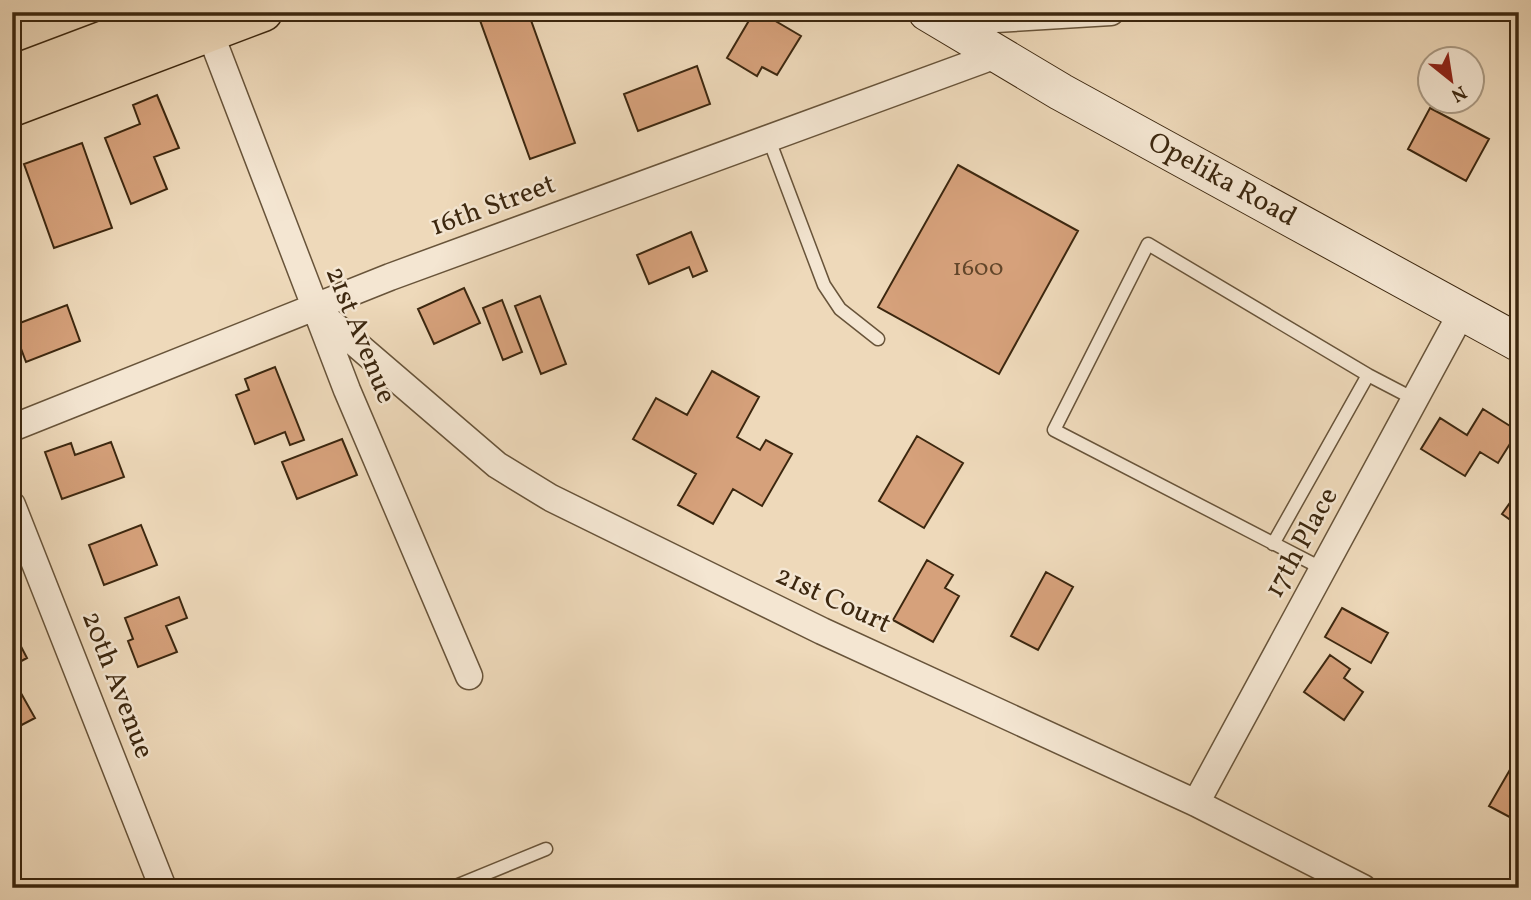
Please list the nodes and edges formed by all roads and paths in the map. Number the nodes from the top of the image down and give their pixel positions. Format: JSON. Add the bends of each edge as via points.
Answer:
{"nodes":[{"id":1,"x":263,"y":12,"type":"edge"},
{"id":2,"x":1111,"y":12,"type":"edge"},
{"id":3,"x":936,"y":17,"type":"edge"},
{"id":4,"x":197,"y":19,"type":"edge"},
{"id":5,"x":999,"y":54,"type":"junction"},
{"id":6,"x":12,"y":75,"type":"edge"},
{"id":7,"x":12,"y":107,"type":"edge"},
{"id":8,"x":768,"y":137,"type":"junction"},
{"id":9,"x":314,"y":308,"type":"junction"},
{"id":10,"x":1462,"y":312,"type":"junction"},
{"id":11,"x":878,"y":339,"type":"dead end"},
{"id":12,"x":1519,"y":344,"type":"edge"},
{"id":13,"x":1368,"y":375,"type":"junction"},
{"id":14,"x":1416,"y":400,"type":"junction"},
{"id":15,"x":12,"y":428,"type":"edge"},
{"id":16,"x":12,"y":505,"type":"edge"},
{"id":17,"x":1273,"y":544,"type":"junction"},
{"id":18,"x":1324,"y":569,"type":"junction"},
{"id":19,"x":469,"y":676,"type":"dead end"},
{"id":20,"x":1196,"y":803,"type":"junction"},
{"id":21,"x":546,"y":849,"type":"dead end"},
{"id":22,"x":163,"y":888,"type":"edge"},
{"id":23,"x":451,"y":888,"type":"edge"},
{"id":24,"x":1363,"y":888,"type":"edge"}],
"edges":[{"from":1,"to":4,"type":"main road"},
{"from":2,"to":3,"type":"street"},
{"from":3,"to":5,"type":"main road","name":"Opelika Road"},
{"from":4,"to":6,"type":"main road"},
{"from":4,"to":7,"type":"main road"},
{"from":4,"to":9,"type":"street","name":"21st Avenue"},
{"from":5,"to":8,"type":"street","name":"16th Street"},
{"from":5,"to":10,"type":"main road","name":"Opelika Road"},
{"from":8,"to":9,"type":"street","name":"16th Street"},
{"from":8,"to":11,"type":"lane","via":[[824,285],[840,309]]},
{"from":9,"to":15,"type":"street","name":"16th Street"},
{"from":9,"to":19,"type":"street","name":"21st Avenue"},
{"from":9,"to":20,"type":"street","name":"21st Court","via":[[497,465],[551,498],[822,631]]},
{"from":10,"to":12,"type":"main road","name":"Opelika Road"},
{"from":10,"to":14,"type":"street","name":"17th Place"},
{"from":13,"to":14,"type":"lane"},
{"from":13,"to":17,"type":"lane"},
{"from":13,"to":17,"type":"lane","via":[[1148,244],[1054,430]]},
{"from":14,"to":18,"type":"street","name":"17th Place"},
{"from":16,"to":22,"type":"street","name":"20th Avenue"},
{"from":17,"to":18,"type":"lane"},
{"from":18,"to":20,"type":"street","name":"17th Place"},
{"from":20,"to":24,"type":"street","name":"21st Court"},
{"from":21,"to":23,"type":"lane"}]}
